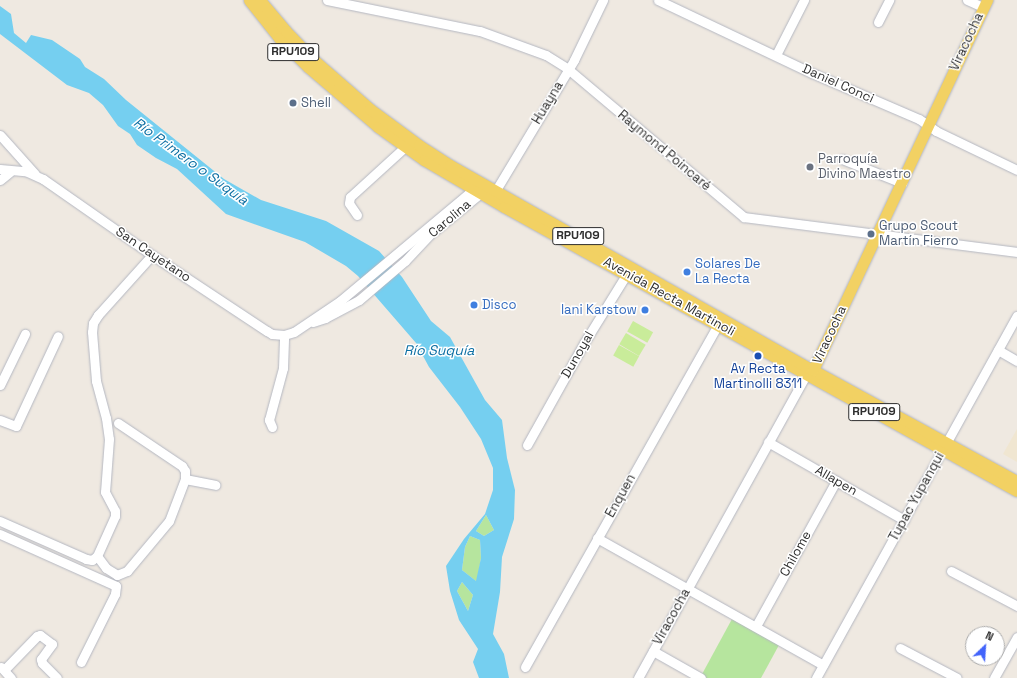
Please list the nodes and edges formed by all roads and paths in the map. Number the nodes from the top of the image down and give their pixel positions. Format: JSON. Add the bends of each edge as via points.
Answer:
{"nodes":[{"id":1,"x":249,"y":0,"type":"edge"},
{"id":2,"x":260,"y":0,"type":"edge"},
{"id":3,"x":327,"y":0,"type":"edge"},
{"id":4,"x":602,"y":0,"type":"edge"},
{"id":5,"x":658,"y":0,"type":"edge"},
{"id":6,"x":804,"y":0,"type":"edge"},
{"id":7,"x":889,"y":0,"type":"edge"},
{"id":8,"x":967,"y":0,"type":"edge"},
{"id":9,"x":985,"y":4,"type":"edge"},
{"id":10,"x":878,"y":22,"type":"dead end"},
{"id":11,"x":776,"y":56,"type":"junction"},
{"id":12,"x":568,"y":69,"type":"junction"},
{"id":13,"x":928,"y":126,"type":"junction"},
{"id":14,"x":0,"y":135,"type":"edge"},
{"id":15,"x":405,"y":147,"type":"junction"},
{"id":16,"x":842,"y":159,"type":"dead end"},
{"id":17,"x":0,"y":170,"type":"edge"},
{"id":18,"x":1017,"y":170,"type":"edge"},
{"id":19,"x":10,"y":172,"type":"junction"},
{"id":20,"x":35,"y":174,"type":"junction"},
{"id":21,"x":0,"y":180,"type":"edge"},
{"id":22,"x":902,"y":183,"type":"junction"},
{"id":23,"x":484,"y":190,"type":"junction"},
{"id":24,"x":357,"y":215,"type":"dead end"},
{"id":25,"x":878,"y":234,"type":"junction"},
{"id":26,"x":1017,"y":252,"type":"edge"},
{"id":27,"x":152,"y":255,"type":"junction"},
{"id":28,"x":628,"y":270,"type":"junction"},
{"id":29,"x":342,"y":304,"type":"junction"},
{"id":30,"x":1017,"y":316,"type":"edge"},
{"id":31,"x":718,"y":325,"type":"junction"},
{"id":32,"x":25,"y":334,"type":"dead end"},
{"id":33,"x":284,"y":335,"type":"junction"},
{"id":34,"x":58,"y":336,"type":"dead end"},
{"id":35,"x":998,"y":350,"type":"junction"},
{"id":36,"x":1017,"y":361,"type":"edge"},
{"id":37,"x":810,"y":372,"type":"junction"},
{"id":38,"x":0,"y":385,"type":"edge"},
{"id":39,"x":0,"y":420,"type":"edge"},
{"id":40,"x":118,"y":423,"type":"dead end"},
{"id":41,"x":272,"y":427,"type":"dead end"},
{"id":42,"x":768,"y":442,"type":"junction"},
{"id":43,"x":527,"y":445,"type":"dead end"},
{"id":44,"x":945,"y":447,"type":"junction"},
{"id":45,"x":185,"y":479,"type":"junction"},
{"id":46,"x":836,"y":482,"type":"junction"},
{"id":47,"x":1017,"y":482,"type":"edge"},
{"id":48,"x":215,"y":485,"type":"dead end"},
{"id":49,"x":1017,"y":491,"type":"edge"},
{"id":50,"x":904,"y":520,"type":"junction"},
{"id":51,"x":0,"y":521,"type":"edge"},
{"id":52,"x":0,"y":534,"type":"edge"},
{"id":53,"x":597,"y":538,"type":"junction"},
{"id":54,"x":96,"y":556,"type":"junction"},
{"id":55,"x":951,"y":571,"type":"dead end"},
{"id":56,"x":688,"y":589,"type":"junction"},
{"id":57,"x":1017,"y":606,"type":"edge"},
{"id":58,"x":756,"y":626,"type":"junction"},
{"id":59,"x":1017,"y":637,"type":"edge"},
{"id":60,"x":900,"y":648,"type":"dead end"},
{"id":61,"x":653,"y":651,"type":"junction"},
{"id":62,"x":81,"y":662,"type":"dead end"},
{"id":63,"x":823,"y":664,"type":"junction"},
{"id":64,"x":525,"y":667,"type":"dead end"},
{"id":65,"x":2,"y":668,"type":"edge"},
{"id":66,"x":11,"y":678,"type":"edge"},
{"id":67,"x":57,"y":678,"type":"edge"},
{"id":68,"x":638,"y":678,"type":"edge"},
{"id":69,"x":701,"y":678,"type":"edge"},
{"id":70,"x":816,"y":678,"type":"edge"},
{"id":71,"x":957,"y":678,"type":"edge"},
{"id":72,"x":994,"y":678,"type":"edge"}],
"edges":[{"from":1,"to":15,"type":"main road","name":"Avenida Recta Martinoli","number":"RPU109","via":[[279,38],[308,67]]},
{"from":2,"to":23,"type":"main road","name":"Avenida Recta Martinoli","number":"RPU109","via":[[305,52],[370,109],[419,145],[472,177]]},
{"from":3,"to":12,"type":"street","name":"Raymond Poincaré","via":[[480,31],[539,52]]},
{"from":4,"to":12,"type":"street","name":"Huayna"},
{"from":5,"to":11,"type":"street","name":"Daniel Conci"},
{"from":6,"to":11,"type":"street"},
{"from":7,"to":10,"type":"street"},
{"from":8,"to":9,"type":"street"},
{"from":9,"to":13,"type":"main road","name":"Viracocha"},
{"from":11,"to":13,"type":"street","name":"Daniel Conci","via":[[919,119]]},
{"from":12,"to":23,"type":"street","name":"Huayna"},
{"from":12,"to":25,"type":"street","name":"Raymond Poincaré","via":[[744,217]]},
{"from":13,"to":18,"type":"street","name":"Daniel Conci"},
{"from":13,"to":22,"type":"main road","name":"Viracocha"},
{"from":14,"to":20,"type":"street"},
{"from":15,"to":23,"type":"main road","name":"Avenida Recta Martinoli","number":"RPU109"},
{"from":15,"to":24,"type":"street","via":[[350,197],[349,203]]},
{"from":16,"to":22,"type":"street"},
{"from":17,"to":19,"type":"street","name":"San Cayetano"},
{"from":19,"to":20,"type":"street","name":"San Cayetano","via":[[25,171]]},
{"from":19,"to":21,"type":"street"},
{"from":20,"to":27,"type":"street","name":"San Cayetano"},
{"from":22,"to":25,"type":"main road","name":"Viracocha"},
{"from":23,"to":28,"type":"main road","name":"Avenida Recta Martinoli","number":"RPU109"},
{"from":23,"to":28,"type":"main road","name":"Avenida Recta Martinoli","number":"RPU109","via":[[535,212]]},
{"from":23,"to":29,"type":"street","name":"Carolina","via":[[399,253],[352,291]]},
{"from":23,"to":29,"type":"street","name":"Carolina","via":[[428,236],[405,261],[359,300]]},
{"from":25,"to":26,"type":"street","name":"Raymond Poincaré"},
{"from":25,"to":37,"type":"main road","name":"Viracocha"},
{"from":27,"to":33,"type":"street","name":"San Cayetano","via":[[267,331]]},
{"from":27,"to":54,"type":"street","via":[[93,323],[96,380],[109,439],[105,492],[115,510],[115,516]]},
{"from":28,"to":31,"type":"main road","name":"Avenida Recta Martinoli","number":"RPU109"},
{"from":28,"to":37,"type":"main road","name":"Avenida Recta Martinoli","number":"RPU109"},
{"from":28,"to":43,"type":"street","name":"Dunoyal"},
{"from":29,"to":33,"type":"street","via":[[294,332]]},
{"from":30,"to":35,"type":"street","name":"Tupac Yupanqui"},
{"from":31,"to":37,"type":"main road","name":"Avenida Recta Martinoli","number":"RPU109"},
{"from":31,"to":53,"type":"street","name":"Enquen"},
{"from":32,"to":38,"type":"street"},
{"from":33,"to":41,"type":"street","via":[[283,368],[269,420]]},
{"from":34,"to":39,"type":"street","via":[[16,426]]},
{"from":35,"to":36,"type":"street"},
{"from":35,"to":44,"type":"street","name":"Tupac Yupanqui"},
{"from":37,"to":42,"type":"street","name":"Viracocha"},
{"from":37,"to":44,"type":"main road","name":"Avenida Recta Martinoli","number":"RPU109"},
{"from":40,"to":45,"type":"street","via":[[182,466]]},
{"from":42,"to":46,"type":"street","name":"Allapen"},
{"from":42,"to":56,"type":"street","name":"Viracocha"},
{"from":44,"to":47,"type":"main road","name":"Avenida Recta Martinoli","number":"RPU109"},
{"from":44,"to":49,"type":"main road","name":"Avenida Recta Martinoli","number":"RPU109"},
{"from":44,"to":50,"type":"street","name":"Tupac Yupanqui"},
{"from":45,"to":48,"type":"street"},
{"from":45,"to":54,"type":"street","via":[[169,521],[127,571],[121,575],[114,574],[101,564]]},
{"from":46,"to":50,"type":"street","name":"Allapen"},
{"from":46,"to":58,"type":"street","name":"Chilome"},
{"from":50,"to":63,"type":"street","name":"Tupac Yupanqui"},
{"from":51,"to":54,"type":"street","via":[[86,560],[92,560]]},
{"from":52,"to":62,"type":"street","via":[[116,586],[115,594]]},
{"from":53,"to":56,"type":"street"},
{"from":53,"to":64,"type":"street","name":"Enquen"},
{"from":55,"to":57,"type":"street"},
{"from":56,"to":58,"type":"street"},
{"from":56,"to":61,"type":"street","name":"Viracocha"},
{"from":58,"to":63,"type":"street"},
{"from":59,"to":72,"type":"street"},
{"from":60,"to":71,"type":"street"},
{"from":61,"to":68,"type":"street","name":"Viracocha"},
{"from":61,"to":69,"type":"street"},
{"from":63,"to":70,"type":"street","name":"Tupac Yupanqui"},
{"from":65,"to":66,"type":"street"},
{"from":65,"to":67,"type":"street","via":[[40,635],[52,644],[41,658],[42,663]]}]}
